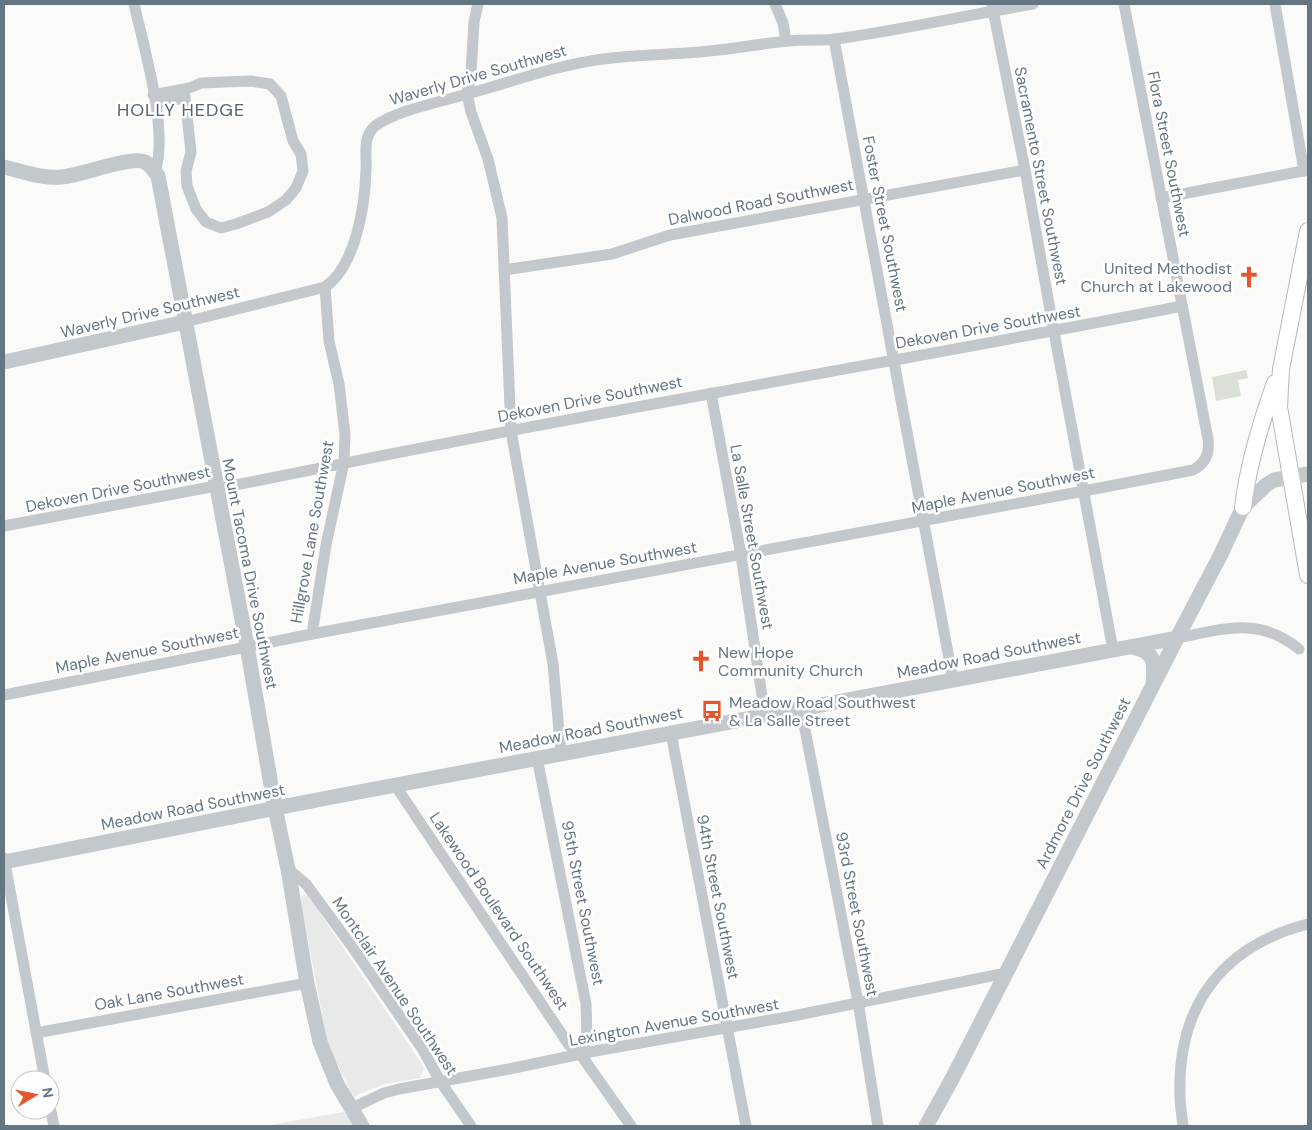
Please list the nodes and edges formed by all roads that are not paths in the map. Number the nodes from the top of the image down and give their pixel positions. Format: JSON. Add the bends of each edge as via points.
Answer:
{"nodes":[{"id":1,"x":134,"y":4,"type":"edge"},
{"id":2,"x":478,"y":4,"type":"edge"},
{"id":3,"x":775,"y":4,"type":"edge"},
{"id":4,"x":1033,"y":4,"type":"edge"},
{"id":5,"x":1124,"y":4,"type":"edge"},
{"id":6,"x":1275,"y":4,"type":"edge"},
{"id":7,"x":992,"y":7,"type":"edge"},
{"id":8,"x":834,"y":39,"type":"junction"},
{"id":9,"x":786,"y":41,"type":"junction"},
{"id":10,"x":184,"y":93,"type":"junction"},
{"id":11,"x":467,"y":94,"type":"junction"},
{"id":12,"x":154,"y":99,"type":"junction"},
{"id":13,"x":4,"y":167,"type":"edge"},
{"id":14,"x":1026,"y":170,"type":"junction"},
{"id":15,"x":1306,"y":170,"type":"edge"},
{"id":16,"x":155,"y":172,"type":"junction"},
{"id":17,"x":1162,"y":198,"type":"junction"},
{"id":18,"x":864,"y":199,"type":"junction"},
{"id":19,"x":1308,"y":231,"type":"edge"},
{"id":20,"x":504,"y":270,"type":"junction"},
{"id":21,"x":325,"y":287,"type":"junction"},
{"id":22,"x":1182,"y":306,"type":"junction"},
{"id":23,"x":185,"y":322,"type":"junction"},
{"id":24,"x":1054,"y":332,"type":"junction"},
{"id":25,"x":895,"y":360,"type":"junction"},
{"id":26,"x":4,"y":362,"type":"edge"},
{"id":27,"x":1280,"y":369,"type":"junction"},
{"id":28,"x":711,"y":393,"type":"junction"},
{"id":29,"x":511,"y":431,"type":"junction"},
{"id":30,"x":1207,"y":458,"type":"joint"},
{"id":31,"x":344,"y":462,"type":"junction"},
{"id":32,"x":1308,"y":474,"type":"edge"},
{"id":33,"x":1291,"y":477,"type":"junction"},
{"id":34,"x":216,"y":486,"type":"junction"},
{"id":35,"x":1084,"y":491,"type":"junction"},
{"id":36,"x":1243,"y":507,"type":"junction"},
{"id":37,"x":924,"y":521,"type":"junction"},
{"id":38,"x":4,"y":526,"type":"edge"},
{"id":39,"x":740,"y":555,"type":"junction"},
{"id":40,"x":1308,"y":575,"type":"edge"},
{"id":41,"x":541,"y":591,"type":"junction"},
{"id":42,"x":312,"y":634,"type":"junction"},
{"id":43,"x":1177,"y":638,"type":"junction"},
{"id":44,"x":247,"y":646,"type":"junction"},
{"id":45,"x":1130,"y":647,"type":"junction"},
{"id":46,"x":1300,"y":649,"type":"dead end"},
{"id":47,"x":1114,"y":650,"type":"junction"},
{"id":48,"x":953,"y":680,"type":"junction"},
{"id":49,"x":1152,"y":687,"type":"junction"},
{"id":50,"x":4,"y":695,"type":"edge"},
{"id":51,"x":801,"y":709,"type":"junction"},
{"id":52,"x":765,"y":716,"type":"junction"},
{"id":53,"x":670,"y":733,"type":"junction"},
{"id":54,"x":562,"y":753,"type":"junction"},
{"id":55,"x":538,"y":758,"type":"junction"},
{"id":56,"x":395,"y":785,"type":"junction"},
{"id":57,"x":275,"y":808,"type":"junction"},
{"id":58,"x":4,"y":860,"type":"edge"},
{"id":59,"x":288,"y":869,"type":"junction"},
{"id":60,"x":1308,"y":924,"type":"edge"},
{"id":61,"x":1006,"y":973,"type":"junction"},
{"id":62,"x":307,"y":983,"type":"junction"},
{"id":63,"x":858,"y":1002,"type":"junction"},
{"id":64,"x":726,"y":1028,"type":"junction"},
{"id":65,"x":36,"y":1033,"type":"junction"},
{"id":66,"x":581,"y":1055,"type":"junction"},
{"id":67,"x":43,"y":1070,"type":"edge"},
{"id":68,"x":440,"y":1081,"type":"junction"},
{"id":69,"x":350,"y":1109,"type":"junction"},
{"id":70,"x":362,"y":1126,"type":"edge"},
{"id":71,"x":471,"y":1126,"type":"edge"},
{"id":72,"x":631,"y":1126,"type":"edge"},
{"id":73,"x":746,"y":1126,"type":"edge"},
{"id":74,"x":878,"y":1126,"type":"edge"},
{"id":75,"x":926,"y":1126,"type":"edge"},
{"id":76,"x":1183,"y":1126,"type":"edge"}],
"edges":[{"from":1,"to":12,"type":"street"},
{"from":2,"to":11,"type":"street"},
{"from":3,"to":9,"type":"street"},
{"from":4,"to":7,"type":"street","name":"Waverly Drive Southwest"},
{"from":5,"to":17,"type":"street","name":"Flora Street Southwest"},
{"from":6,"to":15,"type":"street"},
{"from":7,"to":8,"type":"street","name":"Waverly Drive Southwest"},
{"from":7,"to":14,"type":"street","name":"Sacramento Street Southwest"},
{"from":8,"to":9,"type":"street","name":"Waverly Drive Southwest"},
{"from":8,"to":18,"type":"street","name":"Foster Street Southwest"},
{"from":9,"to":11,"type":"street","name":"Waverly Drive Southwest","via":[[709,52],[602,59],[534,74]]},
{"from":10,"to":10,"type":"street","via":[[201,82],[270,84],[281,96],[293,141],[301,154],[303,171],[296,188],[286,200],[268,212],[236,224],[221,228],[206,222],[196,209],[187,186],[186,171],[191,152]]},
{"from":10,"to":12,"type":"street"},
{"from":11,"to":20,"type":"street","via":[[498,196]]},
{"from":11,"to":21,"type":"street","name":"Waverly Drive Southwest","via":[[383,121],[369,132],[356,240],[342,267]]},
{"from":12,"to":16,"type":"street","via":[[159,145]]},
{"from":13,"to":16,"type":"street","via":[[59,178],[136,160],[145,162]]},
{"from":14,"to":18,"type":"street","name":"Dalwood Road Southwest"},
{"from":14,"to":24,"type":"street","name":"Sacramento Street Southwest"},
{"from":15,"to":17,"type":"street"},
{"from":16,"to":23,"type":"street","name":"Mount Tacoma Drive Southwest","via":[[160,183]]},
{"from":17,"to":22,"type":"street","name":"Flora Street Southwest"},
{"from":18,"to":20,"type":"street","name":"Dalwood Road Southwest","via":[[670,235],[612,254]]},
{"from":18,"to":25,"type":"street","name":"Foster Street Southwest"},
{"from":19,"to":27,"type":"main road"},
{"from":20,"to":29,"type":"street"},
{"from":21,"to":23,"type":"street","name":"Waverly Drive Southwest"},
{"from":21,"to":31,"type":"street","name":"Hillgrove Lane Southwest","via":[[329,341],[342,400]]},
{"from":22,"to":24,"type":"street","name":"Dekoven Drive Southwest"},
{"from":22,"to":30,"type":"street","name":"Flora Street Southwest","via":[[1208,439]]},
{"from":23,"to":26,"type":"street","name":"Waverly Drive Southwest"},
{"from":23,"to":34,"type":"street","name":"Mount Tacoma Drive Southwest"},
{"from":24,"to":25,"type":"street","name":"Dekoven Drive Southwest"},
{"from":24,"to":35,"type":"street","name":"Sacramento Street Southwest"},
{"from":25,"to":28,"type":"street","name":"Dekoven Drive Southwest"},
{"from":25,"to":37,"type":"street","name":"Foster Street Southwest"},
{"from":27,"to":33,"type":"main road","via":[[1279,407]]},
{"from":27,"to":36,"type":"main road","via":[[1264,414]]},
{"from":28,"to":29,"type":"street","name":"Dekoven Drive Southwest"},
{"from":28,"to":39,"type":"street","name":"La Salle Street Southwest"},
{"from":29,"to":31,"type":"street","name":"Dekoven Drive Southwest"},
{"from":29,"to":41,"type":"street"},
{"from":30,"to":35,"type":"street","name":"Maple Avenue Southwest","via":[[1193,470]]},
{"from":31,"to":34,"type":"street","name":"Dekoven Drive Southwest","via":[[232,486]]},
{"from":31,"to":42,"type":"street","name":"Hillgrove Lane Southwest","via":[[326,545]]},
{"from":32,"to":33,"type":"street","name":"Ardmore Drive Southwest"},
{"from":33,"to":36,"type":"street","name":"Ardmore Drive Southwest","via":[[1266,484]]},
{"from":33,"to":40,"type":"main road"},
{"from":34,"to":38,"type":"street","name":"Dekoven Drive Southwest"},
{"from":34,"to":44,"type":"street","name":"Mount Tacoma Drive Southwest"},
{"from":35,"to":37,"type":"street","name":"Maple Avenue Southwest"},
{"from":35,"to":47,"type":"street","name":"Sacramento Street Southwest"},
{"from":36,"to":43,"type":"street","name":"Ardmore Drive Southwest"},
{"from":37,"to":39,"type":"street","name":"Maple Avenue Southwest"},
{"from":37,"to":48,"type":"street","name":"Foster Street Southwest"},
{"from":39,"to":41,"type":"street","name":"Maple Avenue Southwest"},
{"from":39,"to":52,"type":"street","name":"La Salle Street Southwest"},
{"from":41,"to":42,"type":"street","name":"Maple Avenue Southwest"},
{"from":41,"to":54,"type":"street","via":[[553,664]]},
{"from":42,"to":44,"type":"street","name":"Maple Avenue Southwest"},
{"from":43,"to":45,"type":"street","name":"Meadow Road Southwest"},
{"from":43,"to":46,"type":"street","name":"Meadow Road Southwest","via":[[1223,629],[1254,628],[1276,635]]},
{"from":43,"to":49,"type":"street","name":"Ardmore Drive Southwest"},
{"from":44,"to":50,"type":"street","name":"Maple Avenue Southwest"},
{"from":44,"to":57,"type":"street","name":"Mount Tacoma Drive Southwest"},
{"from":45,"to":47,"type":"street","name":"Meadow Road Southwest"},
{"from":45,"to":49,"type":"street","via":[[1144,649],[1152,658]]},
{"from":47,"to":48,"type":"street","name":"Meadow Road Southwest"},
{"from":48,"to":51,"type":"street","name":"Meadow Road Southwest"},
{"from":49,"to":61,"type":"street","name":"Ardmore Drive Southwest"},
{"from":51,"to":52,"type":"street","name":"Meadow Road Southwest"},
{"from":51,"to":63,"type":"street","name":"93rd Street Southwest"},
{"from":52,"to":53,"type":"street","name":"Meadow Road Southwest"},
{"from":53,"to":54,"type":"street","name":"Meadow Road Southwest"},
{"from":53,"to":64,"type":"street","name":"94th Street Southwest"},
{"from":54,"to":55,"type":"street","name":"Meadow Road Southwest"},
{"from":55,"to":56,"type":"street","name":"Meadow Road Southwest"},
{"from":55,"to":66,"type":"street","name":"95th Street Southwest","via":[[586,1004],[587,1036]]},
{"from":56,"to":57,"type":"street","name":"Meadow Road Southwest"},
{"from":56,"to":66,"type":"street","name":"Lakewood Boulevard Southwest","via":[[569,1045]]},
{"from":57,"to":58,"type":"street","name":"Meadow Road Southwest"},
{"from":57,"to":59,"type":"street","name":"Mount Tacoma Drive Southwest"},
{"from":58,"to":65,"type":"street"},
{"from":59,"to":62,"type":"street","name":"Mount Tacoma Drive Southwest"},
{"from":59,"to":68,"type":"street","name":"Montclair Avenue Southwest","via":[[306,884],[353,948],[423,1050]]},
{"from":60,"to":76,"type":"street","via":[[1259,942],[1229,965],[1205,991],[1192,1017],[1182,1060],[1180,1096]]},
{"from":61,"to":63,"type":"street","name":"Lexington Avenue Southwest"},
{"from":61,"to":75,"type":"street","name":"Ardmore Drive Southwest"},
{"from":62,"to":65,"type":"street","name":"Oak Lane Southwest"},
{"from":62,"to":69,"type":"street","name":"Mount Tacoma Drive Southwest","via":[[320,1042]]},
{"from":63,"to":64,"type":"street","name":"Lexington Avenue Southwest"},
{"from":63,"to":74,"type":"street","name":"93rd Street Southwest"},
{"from":64,"to":66,"type":"street","name":"Lexington Avenue Southwest"},
{"from":64,"to":73,"type":"street","name":"94th Street Southwest"},
{"from":65,"to":67,"type":"street"},
{"from":66,"to":68,"type":"street","name":"Lexington Avenue Southwest"},
{"from":66,"to":72,"type":"street","name":"Lakewood Boulevard Southwest"},
{"from":68,"to":69,"type":"street","name":"Lexington Avenue Southwest","via":[[384,1093]]},
{"from":68,"to":71,"type":"street","name":"Montclair Avenue Southwest"},
{"from":69,"to":70,"type":"street","name":"Mount Tacoma Drive Southwest"}]}
